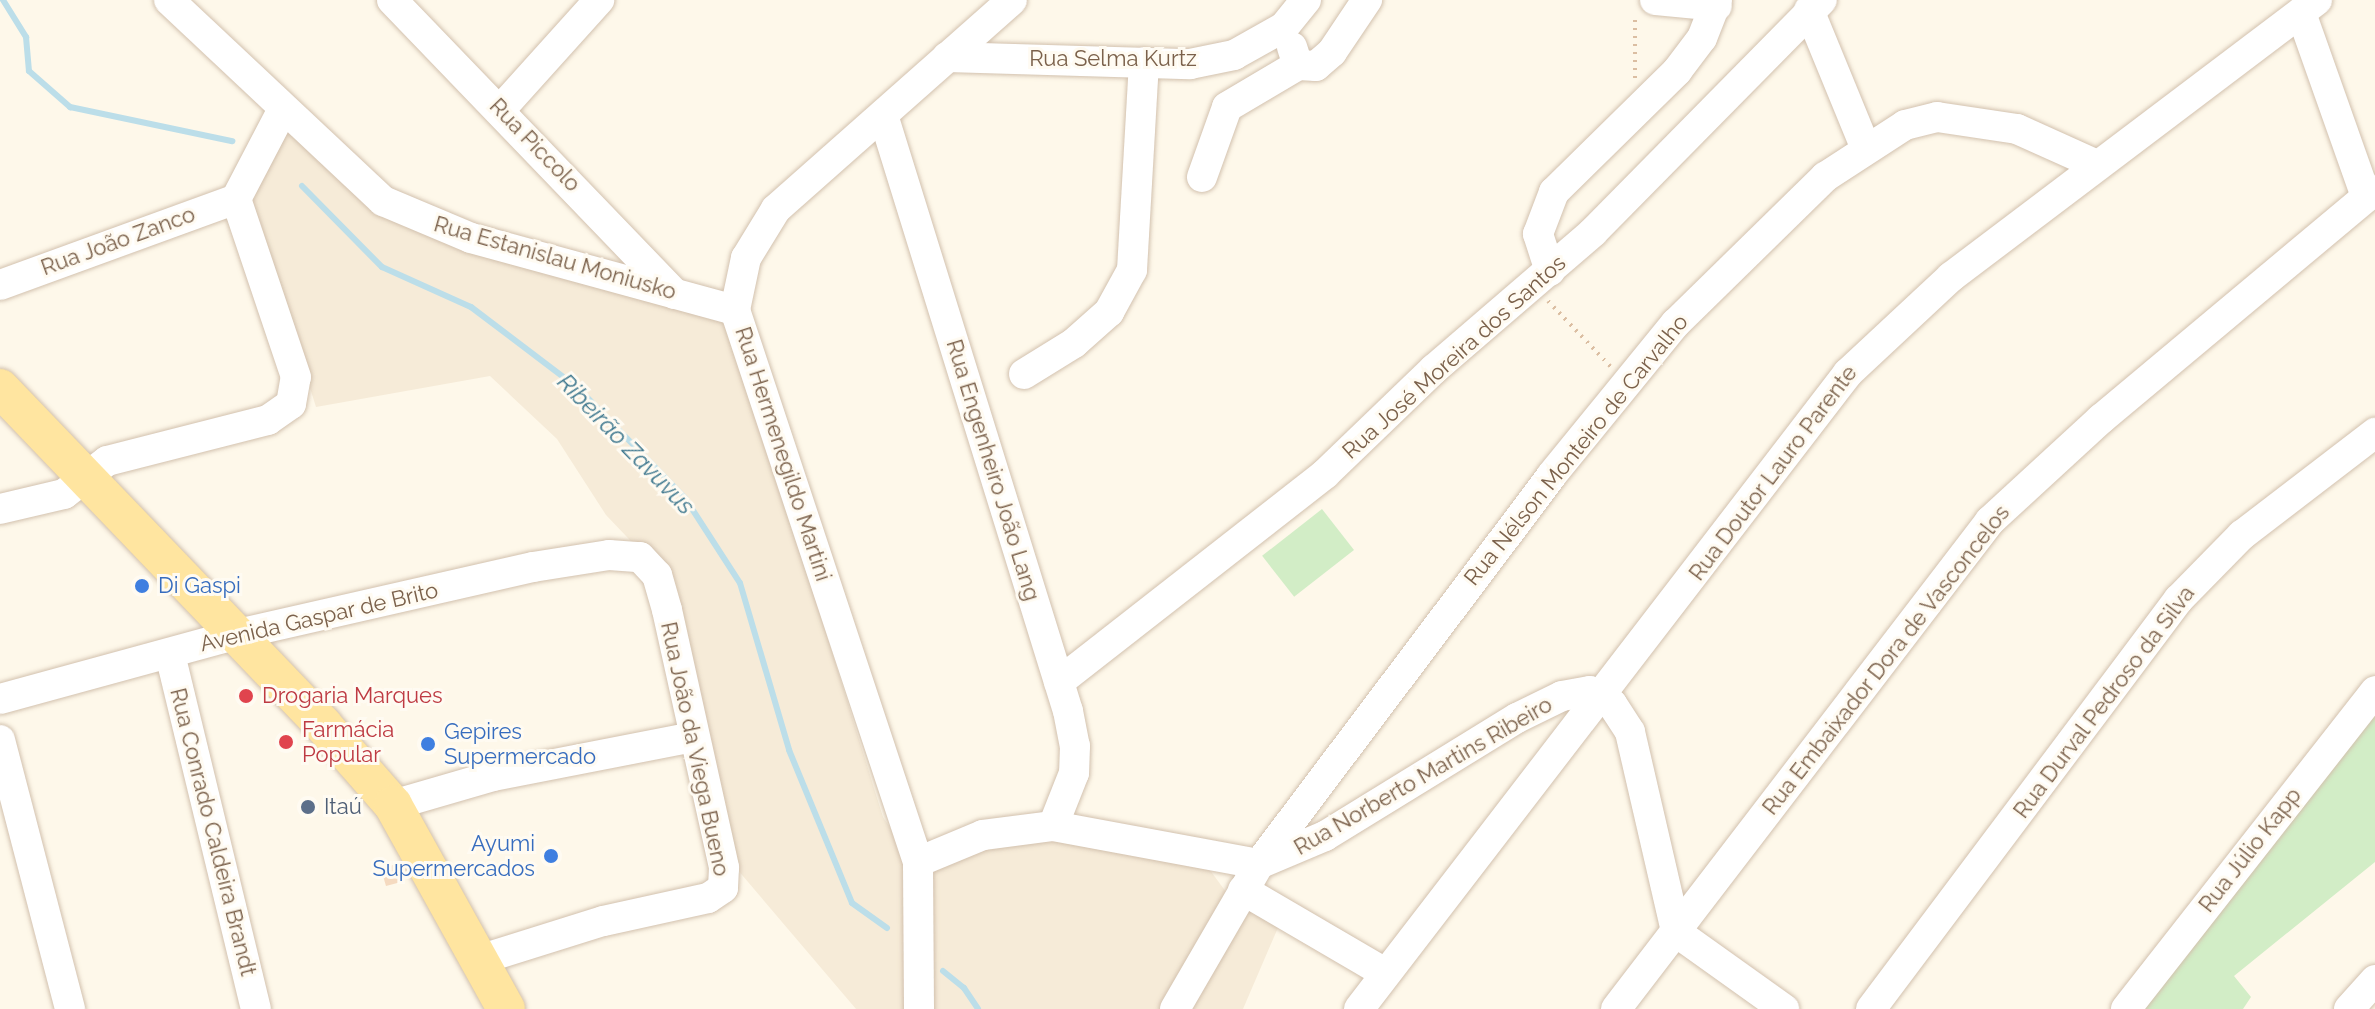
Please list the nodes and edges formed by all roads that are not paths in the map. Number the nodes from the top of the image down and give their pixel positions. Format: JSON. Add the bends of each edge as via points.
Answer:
{"nodes":[{"id":1,"x":169,"y":0,"type":"edge"},
{"id":2,"x":392,"y":0,"type":"edge"},
{"id":3,"x":599,"y":0,"type":"edge"},
{"id":4,"x":1012,"y":0,"type":"edge"},
{"id":5,"x":1306,"y":0,"type":"edge"},
{"id":6,"x":1367,"y":0,"type":"edge"},
{"id":7,"x":1655,"y":0,"type":"edge"},
{"id":8,"x":1717,"y":3,"type":"edge"},
{"id":9,"x":1815,"y":5,"type":"edge"},
{"id":10,"x":2309,"y":7,"type":"edge"},
{"id":11,"x":1284,"y":27,"type":"junction"},
{"id":12,"x":947,"y":57,"type":"junction"},
{"id":13,"x":1144,"y":62,"type":"junction"},
{"id":14,"x":1298,"y":65,"type":"junction"},
{"id":15,"x":501,"y":109,"type":"junction"},
{"id":16,"x":282,"y":111,"type":"junction"},
{"id":17,"x":883,"y":115,"type":"junction"},
{"id":18,"x":1866,"y":149,"type":"junction"},
{"id":19,"x":2095,"y":164,"type":"junction"},
{"id":20,"x":1202,"y":177,"type":"dead end"},
{"id":21,"x":2371,"y":193,"type":"edge"},
{"id":22,"x":236,"y":199,"type":"junction"},
{"id":23,"x":1550,"y":271,"type":"junction"},
{"id":24,"x":0,"y":285,"type":"edge"},
{"id":25,"x":675,"y":294,"type":"junction"},
{"id":26,"x":735,"y":310,"type":"junction"},
{"id":27,"x":1024,"y":374,"type":"dead end"},
{"id":28,"x":0,"y":388,"type":"edge"},
{"id":29,"x":2375,"y":433,"type":"edge"},
{"id":30,"x":87,"y":476,"type":"junction"},
{"id":31,"x":0,"y":509,"type":"edge"},
{"id":32,"x":640,"y":557,"type":"joint"},
{"id":33,"x":234,"y":635,"type":"junction"},
{"id":34,"x":170,"y":654,"type":"junction"},
{"id":35,"x":1059,"y":682,"type":"junction"},
{"id":36,"x":2375,"y":691,"type":"edge"},
{"id":37,"x":1601,"y":694,"type":"junction"},
{"id":38,"x":0,"y":699,"type":"edge"},
{"id":39,"x":693,"y":737,"type":"junction"},
{"id":40,"x":0,"y":740,"type":"edge"},
{"id":41,"x":393,"y":805,"type":"junction"},
{"id":42,"x":1053,"y":826,"type":"junction"},
{"id":43,"x":918,"y":862,"type":"junction"},
{"id":44,"x":1259,"y":864,"type":"junction"},
{"id":45,"x":1243,"y":890,"type":"junction"},
{"id":46,"x":1676,"y":932,"type":"junction"},
{"id":47,"x":482,"y":959,"type":"junction"},
{"id":48,"x":1385,"y":973,"type":"junction"},
{"id":49,"x":2375,"y":980,"type":"edge"},
{"id":50,"x":70,"y":1009,"type":"edge"},
{"id":51,"x":256,"y":1009,"type":"edge"},
{"id":52,"x":506,"y":1009,"type":"edge"},
{"id":53,"x":919,"y":1009,"type":"edge"},
{"id":54,"x":1175,"y":1009,"type":"edge"},
{"id":55,"x":1359,"y":1009,"type":"edge"},
{"id":56,"x":1616,"y":1009,"type":"edge"},
{"id":57,"x":1784,"y":1009,"type":"edge"},
{"id":58,"x":1871,"y":1009,"type":"edge"},
{"id":59,"x":2126,"y":1009,"type":"edge"},
{"id":60,"x":2349,"y":1009,"type":"edge"}],
"edges":[{"from":1,"to":16,"type":"street","name":"Rua Estanislau Moniusko"},
{"from":2,"to":15,"type":"street","name":"Rua Piccolo"},
{"from":3,"to":15,"type":"street"},
{"from":4,"to":12,"type":"street","name":"Rua Hermenegildo Martini"},
{"from":5,"to":11,"type":"street","name":"Rua Selma Kurtz"},
{"from":6,"to":14,"type":"street","via":[[1332,52],[1316,66]]},
{"from":7,"to":8,"type":"street"},
{"from":8,"to":23,"type":"street","via":[[1702,38],[1677,71],[1554,192],[1538,234]]},
{"from":9,"to":18,"type":"street"},
{"from":9,"to":23,"type":"street","name":"Rua José Moreira dos Santos"},
{"from":10,"to":19,"type":"street","name":"Rua Doutor Lauro Parente"},
{"from":10,"to":21,"type":"street"},
{"from":11,"to":13,"type":"street","name":"Rua Selma Kurtz","via":[[1234,55],[1190,64]]},
{"from":11,"to":14,"type":"street"},
{"from":12,"to":13,"type":"street","name":"Rua Selma Kurtz"},
{"from":12,"to":17,"type":"street","name":"Rua Hermenegildo Martini"},
{"from":13,"to":27,"type":"street","via":[[1132,270],[1109,312],[1074,343]]},
{"from":14,"to":20,"type":"street","via":[[1227,107]]},
{"from":15,"to":25,"type":"street","name":"Rua Piccolo"},
{"from":16,"to":22,"type":"street"},
{"from":16,"to":25,"type":"street","name":"Rua Estanislau Moniusko","via":[[367,191],[397,208],[471,238]]},
{"from":17,"to":26,"type":"street","name":"Rua Hermenegildo Martini","via":[[776,209],[746,258]]},
{"from":17,"to":35,"type":"street","name":"Rua Engenheiro João Lang"},
{"from":18,"to":19,"type":"street","name":"Rua Nélson Monteiro de Carvalho","via":[[1905,125],[1960,118],[2017,129]]},
{"from":18,"to":44,"type":"street","name":"Rua Nélson Monteiro de Carvalho","via":[[1825,177],[1676,323],[1351,736]]},
{"from":19,"to":37,"type":"street","name":"Rua Doutor Lauro Parente","via":[[1951,277],[1848,373]]},
{"from":21,"to":46,"type":"street","name":"Rua Embaixador Dora de Vasconcelos","via":[[2101,419],[1990,521]]},
{"from":22,"to":24,"type":"street","name":"Rua João Zanco"},
{"from":22,"to":30,"type":"street","via":[[296,377],[291,404],[268,420],[107,461]]},
{"from":23,"to":35,"type":"street","name":"Rua José Moreira dos Santos","via":[[1434,369],[1276,516]]},
{"from":25,"to":26,"type":"street","name":"Rua Estanislau Moniusko"},
{"from":26,"to":43,"type":"street","name":"Rua Hermenegildo Martini"},
{"from":28,"to":30,"type":"main road"},
{"from":29,"to":58,"type":"street","name":"Rua Durval Pedroso da Silva","via":[[2242,535],[2179,599]]},
{"from":30,"to":31,"type":"street","via":[[64,494]]},
{"from":30,"to":33,"type":"main road"},
{"from":32,"to":33,"type":"street","name":"Avenida Gaspar de Brito","via":[[617,554],[533,567]]},
{"from":32,"to":39,"type":"street","name":"Rua João da Viega Bueno","via":[[657,575]]},
{"from":33,"to":34,"type":"street","name":"Avenida Gaspar de Brito"},
{"from":33,"to":41,"type":"main road"},
{"from":34,"to":38,"type":"street","name":"Avenida Gaspar de Brito"},
{"from":34,"to":51,"type":"street","name":"Rua Conrado Caldeira Brandt"},
{"from":35,"to":42,"type":"street","name":"Rua Engenheiro João Lang","via":[[1075,746],[1074,773]]},
{"from":36,"to":59,"type":"street","name":"Rua Júlio Kapp"},
{"from":37,"to":44,"type":"street","name":"Rua Norberto Martins Ribeiro","via":[[1562,696],[1325,836]]},
{"from":37,"to":46,"type":"street","via":[[1623,716],[1638,759]]},
{"from":37,"to":48,"type":"street","name":"Rua Doutor Lauro Parente"},
{"from":39,"to":41,"type":"street","via":[[493,776]]},
{"from":39,"to":47,"type":"street","name":"Rua João da Viega Bueno","via":[[726,882],[708,898],[603,921]]},
{"from":40,"to":50,"type":"street"},
{"from":41,"to":47,"type":"main road"},
{"from":42,"to":43,"type":"street","via":[[983,835]]},
{"from":42,"to":44,"type":"street"},
{"from":43,"to":53,"type":"street","name":"Rua Hermenegildo Martini"},
{"from":44,"to":45,"type":"street","name":"Rua Nélson Monteiro de Carvalho"},
{"from":45,"to":48,"type":"street"},
{"from":45,"to":54,"type":"street","name":"Rua Nélson Monteiro de Carvalho"},
{"from":46,"to":56,"type":"street","name":"Rua Embaixador Dora de Vasconcelos"},
{"from":46,"to":57,"type":"street"},
{"from":47,"to":52,"type":"main road"},
{"from":48,"to":55,"type":"street","name":"Rua Doutor Lauro Parente"},
{"from":49,"to":60,"type":"street"}]}
